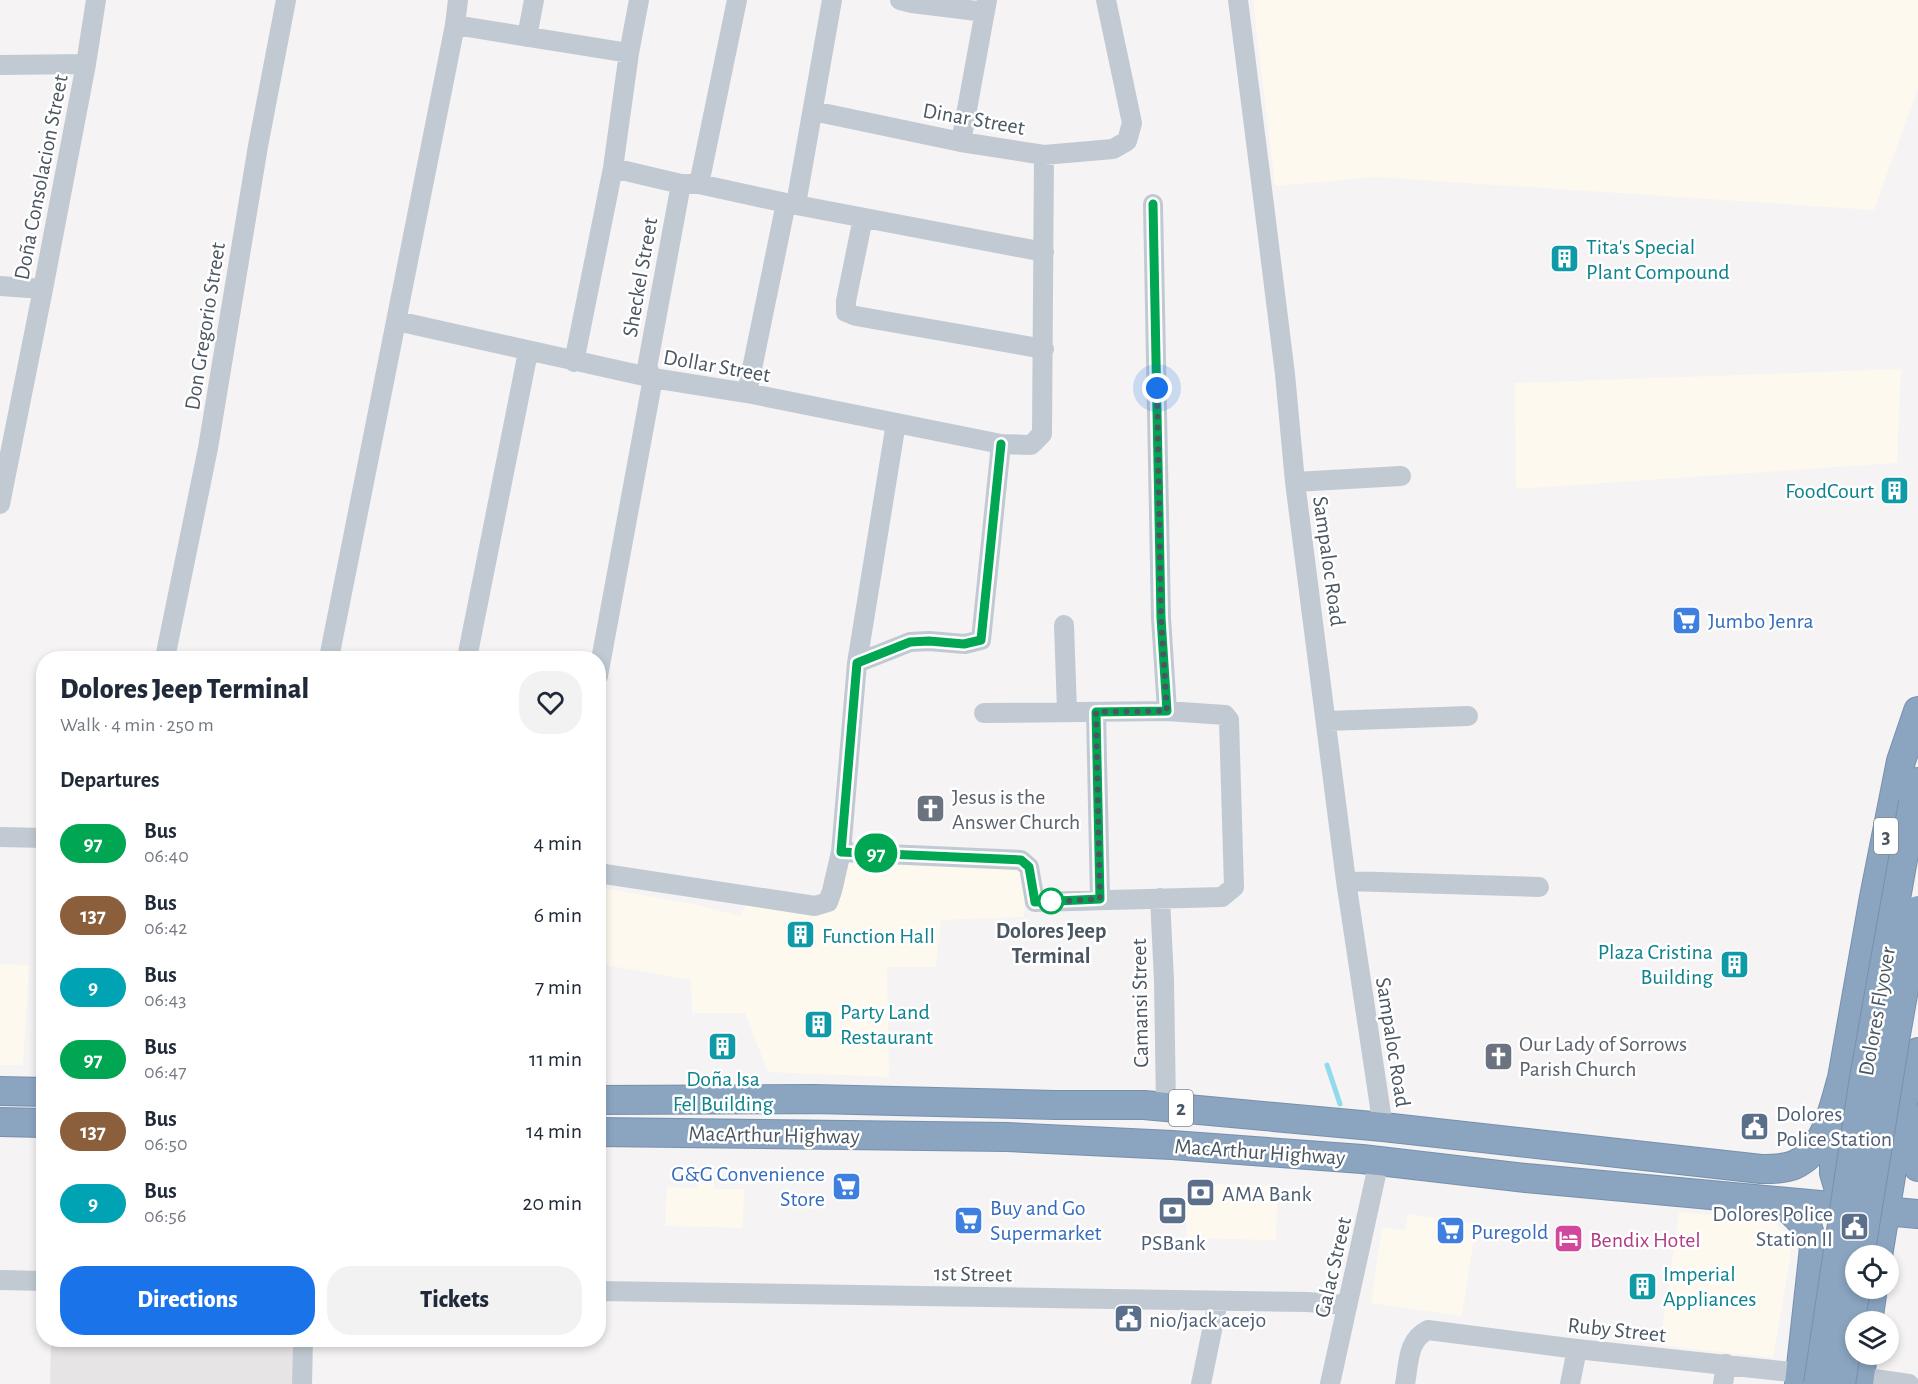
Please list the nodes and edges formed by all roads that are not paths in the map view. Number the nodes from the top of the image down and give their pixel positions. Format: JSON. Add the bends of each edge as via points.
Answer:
{"nodes":[{"id":1,"x":96,"y":0,"type":"edge"},
{"id":2,"x":286,"y":0,"type":"edge"},
{"id":3,"x":458,"y":0,"type":"edge"},
{"id":4,"x":534,"y":0,"type":"edge"},
{"id":5,"x":639,"y":0,"type":"edge"},
{"id":6,"x":737,"y":0,"type":"edge"},
{"id":7,"x":832,"y":0,"type":"edge"},
{"id":8,"x":900,"y":0,"type":"edge"},
{"id":9,"x":1106,"y":0,"type":"edge"},
{"id":10,"x":1238,"y":0,"type":"edge"},
{"id":11,"x":986,"y":6,"type":"edge"},
{"id":12,"x":455,"y":25,"type":"junction"},
{"id":13,"x":527,"y":37,"type":"junction"},
{"id":14,"x":629,"y":53,"type":"junction"},
{"id":15,"x":86,"y":64,"type":"junction"},
{"id":16,"x":0,"y":65,"type":"edge"},
{"id":17,"x":813,"y":111,"type":"junction"},
{"id":18,"x":961,"y":142,"type":"junction"},
{"id":19,"x":1044,"y":155,"type":"junction"},
{"id":20,"x":613,"y":168,"type":"junction"},
{"id":21,"x":690,"y":184,"type":"junction"},
{"id":22,"x":791,"y":204,"type":"junction"},
{"id":23,"x":1153,"y":204,"type":"dead end"},
{"id":24,"x":863,"y":218,"type":"junction"},
{"id":25,"x":1044,"y":252,"type":"junction"},
{"id":26,"x":0,"y":286,"type":"edge"},
{"id":27,"x":43,"y":289,"type":"junction"},
{"id":28,"x":397,"y":321,"type":"junction"},
{"id":29,"x":1044,"y":349,"type":"junction"},
{"id":30,"x":528,"y":352,"type":"junction"},
{"id":31,"x":574,"y":362,"type":"junction"},
{"id":32,"x":653,"y":378,"type":"junction"},
{"id":33,"x":747,"y":393,"type":"junction"},
{"id":34,"x":896,"y":423,"type":"junction"},
{"id":35,"x":1001,"y":444,"type":"junction"},
{"id":36,"x":3,"y":474,"type":"edge"},
{"id":37,"x":1401,"y":476,"type":"dead end"},
{"id":38,"x":1295,"y":482,"type":"junction"},
{"id":39,"x":0,"y":504,"type":"edge"},
{"id":40,"x":1064,"y":625,"type":"dead end"},
{"id":41,"x":166,"y":651,"type":"edge"},
{"id":42,"x":330,"y":651,"type":"edge"},
{"id":43,"x":468,"y":651,"type":"edge"},
{"id":44,"x":603,"y":651,"type":"edge"},
{"id":45,"x":857,"y":663,"type":"junction"},
{"id":46,"x":1067,"y":711,"type":"junction"},
{"id":47,"x":1167,"y":711,"type":"junction"},
{"id":48,"x":1918,"y":711,"type":"edge"},
{"id":49,"x":1096,"y":712,"type":"junction"},
{"id":50,"x":984,"y":713,"type":"dead end"},
{"id":51,"x":1468,"y":716,"type":"dead end"},
{"id":52,"x":1327,"y":721,"type":"junction"},
{"id":53,"x":1915,"y":792,"type":"edge"},
{"id":54,"x":0,"y":837,"type":"edge"},
{"id":55,"x":36,"y":838,"type":"edge"},
{"id":56,"x":841,"y":852,"type":"junction"},
{"id":57,"x":606,"y":874,"type":"edge"},
{"id":58,"x":1346,"y":882,"type":"junction"},
{"id":59,"x":1539,"y":887,"type":"dead end"},
{"id":60,"x":1160,"y":898,"type":"junction"},
{"id":61,"x":1100,"y":899,"type":"junction"},
{"id":62,"x":1918,"y":910,"type":"edge"},
{"id":63,"x":1917,"y":1054,"type":"edge"},
{"id":64,"x":1842,"y":1078,"type":"junction"},
{"id":65,"x":0,"y":1091,"type":"edge"},
{"id":66,"x":36,"y":1092,"type":"edge"},
{"id":67,"x":606,"y":1100,"type":"edge"},
{"id":68,"x":1166,"y":1106,"type":"junction"},
{"id":69,"x":0,"y":1122,"type":"edge"},
{"id":70,"x":36,"y":1123,"type":"edge"},
{"id":71,"x":1383,"y":1127,"type":"junction"},
{"id":72,"x":606,"y":1132,"type":"edge"},
{"id":73,"x":1834,"y":1139,"type":"junction"},
{"id":74,"x":1896,"y":1142,"type":"junction"},
{"id":75,"x":1918,"y":1167,"type":"edge"},
{"id":76,"x":1378,"y":1168,"type":"junction"},
{"id":77,"x":1782,"y":1202,"type":"junction"},
{"id":78,"x":1853,"y":1208,"type":"junction"},
{"id":79,"x":1885,"y":1211,"type":"junction"},
{"id":80,"x":1918,"y":1214,"type":"edge"},
{"id":81,"x":1862,"y":1245,"type":"edge"},
{"id":82,"x":1880,"y":1245,"type":"edge"},
{"id":83,"x":0,"y":1280,"type":"edge"},
{"id":84,"x":36,"y":1281,"type":"edge"},
{"id":85,"x":606,"y":1291,"type":"edge"},
{"id":86,"x":1856,"y":1299,"type":"edge"},
{"id":87,"x":1218,"y":1300,"type":"junction"},
{"id":88,"x":1347,"y":1305,"type":"junction"},
{"id":89,"x":303,"y":1347,"type":"edge"},
{"id":90,"x":1578,"y":1349,"type":"junction"},
{"id":91,"x":1726,"y":1364,"type":"junction"},
{"id":92,"x":1856,"y":1375,"type":"edge"},
{"id":93,"x":1804,"y":1377,"type":"edge"},
{"id":94,"x":302,"y":1384,"type":"edge"},
{"id":95,"x":1201,"y":1384,"type":"edge"},
{"id":96,"x":1330,"y":1384,"type":"edge"},
{"id":97,"x":1405,"y":1384,"type":"edge"},
{"id":98,"x":1570,"y":1384,"type":"edge"},
{"id":99,"x":1723,"y":1384,"type":"edge"},
{"id":100,"x":1909,"y":1384,"type":"edge"}],
"edges":[{"from":1,"to":15,"type":"street","name":"Doña Consolacion Street"},
{"from":2,"to":41,"type":"street","name":"Don Gregorio Street","via":[[208,448]]},
{"from":3,"to":12,"type":"street"},
{"from":4,"to":13,"type":"street"},
{"from":5,"to":14,"type":"street"},
{"from":6,"to":21,"type":"street","name":"Sheckel Street"},
{"from":7,"to":17,"type":"street"},
{"from":8,"to":11,"type":"street"},
{"from":9,"to":19,"type":"street","name":"Dinar Street","via":[[1132,123],[1127,141],[1113,149]]},
{"from":10,"to":38,"type":"street","name":"Sampaloc Road"},
{"from":11,"to":18,"type":"street"},
{"from":12,"to":13,"type":"street"},
{"from":12,"to":28,"type":"street"},
{"from":13,"to":14,"type":"street"},
{"from":14,"to":20,"type":"street"},
{"from":15,"to":16,"type":"street"},
{"from":15,"to":27,"type":"street","name":"Doña Consolacion Street"},
{"from":17,"to":18,"type":"street","name":"Dinar Street"},
{"from":17,"to":22,"type":"street"},
{"from":18,"to":19,"type":"street","name":"Dinar Street"},
{"from":19,"to":25,"type":"street"},
{"from":20,"to":21,"type":"street"},
{"from":20,"to":31,"type":"street"},
{"from":21,"to":22,"type":"street"},
{"from":21,"to":32,"type":"street","name":"Sheckel Street","via":[[647,368]]},
{"from":22,"to":24,"type":"street"},
{"from":22,"to":33,"type":"street"},
{"from":23,"to":47,"type":"street","via":[[1161,618]]},
{"from":24,"to":25,"type":"street"},
{"from":24,"to":29,"type":"street","via":[[846,312]]},
{"from":25,"to":29,"type":"street"},
{"from":26,"to":27,"type":"street"},
{"from":27,"to":36,"type":"street","name":"Doña Consolacion Street"},
{"from":28,"to":30,"type":"street","name":"Dollar Street"},
{"from":28,"to":42,"type":"street"},
{"from":29,"to":35,"type":"street","name":"Dollar Street","via":[[1042,434],[1031,446]]},
{"from":30,"to":31,"type":"street","name":"Dollar Street"},
{"from":30,"to":43,"type":"street"},
{"from":31,"to":32,"type":"street","name":"Dollar Street"},
{"from":32,"to":33,"type":"street","name":"Dollar Street"},
{"from":32,"to":44,"type":"street","name":"Sheckel Street"},
{"from":33,"to":34,"type":"street","name":"Dollar Street"},
{"from":34,"to":35,"type":"street","name":"Dollar Street"},
{"from":34,"to":45,"type":"street"},
{"from":35,"to":45,"type":"street","via":[[981,640],[964,644],[910,642]]},
{"from":36,"to":39,"type":"street","name":"Doña Consolacion Street"},
{"from":37,"to":38,"type":"street"},
{"from":38,"to":52,"type":"street","name":"Sampaloc Road"},
{"from":40,"to":46,"type":"street"},
{"from":45,"to":56,"type":"street"},
{"from":46,"to":49,"type":"street"},
{"from":46,"to":50,"type":"street"},
{"from":47,"to":49,"type":"street"},
{"from":47,"to":60,"type":"street","via":[[1218,713],[1229,720],[1234,887],[1222,897]]},
{"from":48,"to":64,"type":"highway","number":"3","via":[[1901,761]]},
{"from":49,"to":61,"type":"street"},
{"from":51,"to":52,"type":"street"},
{"from":52,"to":58,"type":"street","name":"Sampaloc Road"},
{"from":53,"to":93,"type":"highway","name":"Dolores Flyover","number":"3","bridge":true,"via":[[1863,1084]]},
{"from":54,"to":55,"type":"street"},
{"from":56,"to":57,"type":"street","via":[[828,902],[815,906]]},
{"from":56,"to":61,"type":"street","via":[[1021,860],[1029,867],[1035,902]]},
{"from":58,"to":59,"type":"street"},
{"from":58,"to":71,"type":"street","name":"Sampaloc Road"},
{"from":60,"to":61,"type":"street"},
{"from":60,"to":68,"type":"street","name":"Camansi Street"},
{"from":62,"to":81,"type":"highway","name":"Dolores Flyover","bridge":true},
{"from":63,"to":74,"type":"highway"},
{"from":63,"to":75,"type":"highway","via":[[1912,1144]]},
{"from":64,"to":71,"type":"highway","name":"MacArthur Highway","number":"2","via":[[1823,1137],[1795,1165],[1779,1169]]},
{"from":64,"to":73,"type":"highway","number":"3"},
{"from":65,"to":66,"type":"highway"},
{"from":67,"to":68,"type":"highway","name":"MacArthur Highway","number":"2","via":[[814,1099]]},
{"from":68,"to":71,"type":"highway","name":"MacArthur Highway","number":"2"},
{"from":69,"to":70,"type":"highway"},
{"from":72,"to":76,"type":"highway","name":"MacArthur Highway","number":"2","via":[[1050,1138],[1172,1145]]},
{"from":73,"to":74,"type":"highway","via":[[1843,1152],[1870,1161],[1885,1155]]},
{"from":73,"to":78,"type":"highway","number":"3","via":[[1834,1173],[1839,1190]]},
{"from":74,"to":79,"type":"highway"},
{"from":76,"to":77,"type":"highway","name":"MacArthur Highway","number":"2"},
{"from":76,"to":88,"type":"street","name":"Galac Street"},
{"from":77,"to":78,"type":"highway","name":"MacArthur Highway","number":"2"},
{"from":77,"to":93,"type":"highway","via":[[1808,1228],[1814,1248]]},
{"from":78,"to":79,"type":"highway","name":"MacArthur Highway","number":"2"},
{"from":79,"to":80,"type":"highway","name":"MacArthur Highway","number":"2"},
{"from":79,"to":82,"type":"highway"},
{"from":83,"to":84,"type":"street"},
{"from":85,"to":87,"type":"street","name":"1st Street"},
{"from":86,"to":92,"type":"highway","bridge":true},
{"from":87,"to":88,"type":"street","name":"1st Street"},
{"from":87,"to":95,"type":"street"},
{"from":88,"to":96,"type":"street","name":"Galac Street"},
{"from":89,"to":94,"type":"street"},
{"from":90,"to":91,"type":"street","name":"Ruby Street"},
{"from":90,"to":97,"type":"street","name":"Ruby Street","via":[[1428,1330],[1413,1341]]},
{"from":90,"to":98,"type":"street"},
{"from":91,"to":93,"type":"street","name":"Ruby Street"},
{"from":91,"to":99,"type":"street"},
{"from":92,"to":93,"type":"highway"},
{"from":92,"to":100,"type":"street"}]}
